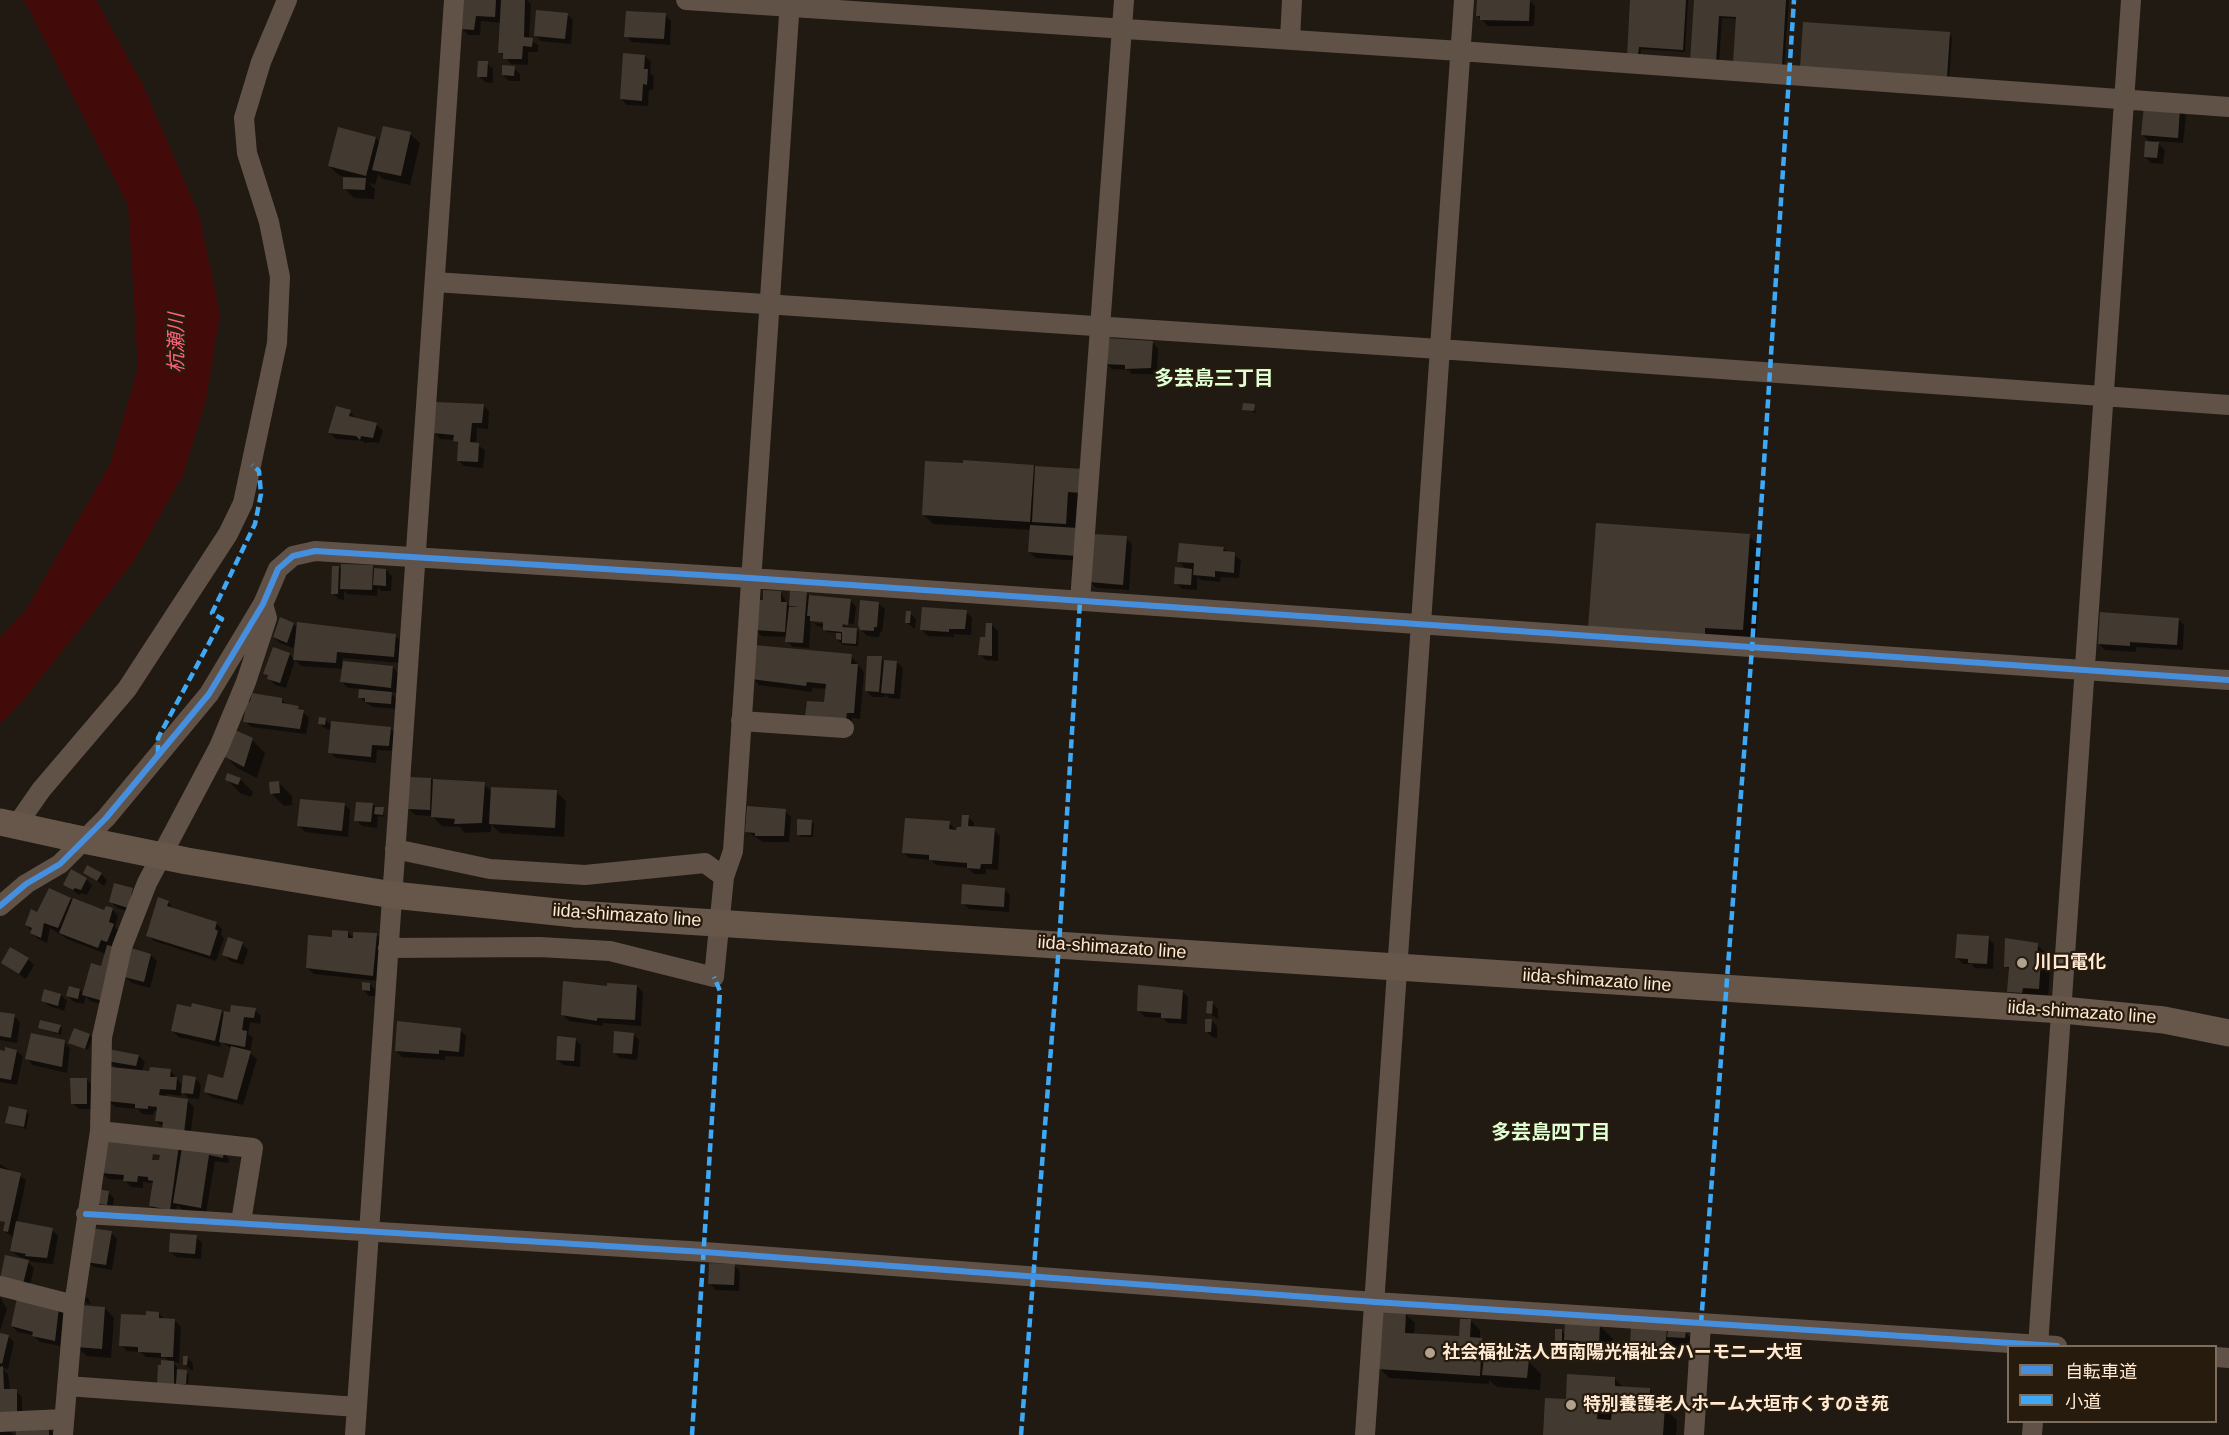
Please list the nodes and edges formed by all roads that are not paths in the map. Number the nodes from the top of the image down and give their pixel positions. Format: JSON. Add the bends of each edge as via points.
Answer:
{"nodes":[{"id":1,"x":287,"y":0,"type":"edge"},
{"id":2,"x":454,"y":0,"type":"edge"},
{"id":3,"x":686,"y":0,"type":"edge"},
{"id":4,"x":1124,"y":0,"type":"edge"},
{"id":5,"x":1292,"y":0,"type":"edge"},
{"id":6,"x":1464,"y":0,"type":"edge"},
{"id":7,"x":2131,"y":0,"type":"edge"},
{"id":8,"x":790,"y":3,"type":"edge"},
{"id":9,"x":1122,"y":28,"type":"junction"},
{"id":10,"x":1290,"y":39,"type":"junction"},
{"id":11,"x":1460,"y":51,"type":"junction"},
{"id":12,"x":2125,"y":101,"type":"junction"},
{"id":13,"x":2229,"y":107,"type":"edge"},
{"id":14,"x":435,"y":282,"type":"junction"},
{"id":15,"x":769,"y":304,"type":"junction"},
{"id":16,"x":1101,"y":326,"type":"junction"},
{"id":17,"x":1439,"y":349,"type":"junction"},
{"id":18,"x":2104,"y":397,"type":"junction"},
{"id":19,"x":2229,"y":405,"type":"edge"},
{"id":20,"x":415,"y":557,"type":"junction"},
{"id":21,"x":750,"y":578,"type":"junction"},
{"id":22,"x":1080,"y":601,"type":"junction"},
{"id":23,"x":263,"y":604,"type":"junction"},
{"id":24,"x":1419,"y":624,"type":"junction"},
{"id":25,"x":2086,"y":671,"type":"junction"},
{"id":26,"x":2229,"y":680,"type":"edge"},
{"id":27,"x":741,"y":721,"type":"junction"},
{"id":28,"x":844,"y":728,"type":"dead end"},
{"id":29,"x":8,"y":824,"type":"edge"},
{"id":30,"x":394,"y":849,"type":"junction"},
{"id":31,"x":724,"y":877,"type":"junction"},
{"id":32,"x":0,"y":906,"type":"edge"},
{"id":33,"x":721,"y":921,"type":"junction"},
{"id":34,"x":388,"y":948,"type":"junction"},
{"id":35,"x":1397,"y":968,"type":"junction"},
{"id":36,"x":2063,"y":1010,"type":"junction"},
{"id":37,"x":2229,"y":1033,"type":"edge"},
{"id":38,"x":100,"y":1131,"type":"junction"},
{"id":39,"x":86,"y":1214,"type":"junction"},
{"id":40,"x":241,"y":1222,"type":"junction"},
{"id":41,"x":369,"y":1229,"type":"junction"},
{"id":42,"x":0,"y":1287,"type":"edge"},
{"id":43,"x":1375,"y":1302,"type":"junction"},
{"id":44,"x":74,"y":1305,"type":"junction"},
{"id":45,"x":1701,"y":1324,"type":"junction"},
{"id":46,"x":2029,"y":1345,"type":"edge"},
{"id":47,"x":2045,"y":1345,"type":"edge"},
{"id":48,"x":67,"y":1386,"type":"junction"},
{"id":49,"x":357,"y":1407,"type":"junction"},
{"id":50,"x":0,"y":1422,"type":"edge"},
{"id":51,"x":63,"y":1427,"type":"edge"},
{"id":52,"x":355,"y":1435,"type":"edge"},
{"id":53,"x":1365,"y":1435,"type":"edge"},
{"id":54,"x":1694,"y":1435,"type":"edge"}],
"edges":[{"from":1,"to":29,"type":"street","via":[[261,62],[244,118],[247,153],[269,222],[280,277],[277,343],[243,502],[228,534],[127,689]]},
{"from":2,"to":14,"type":"street"},
{"from":3,"to":8,"type":"street"},
{"from":4,"to":9,"type":"street"},
{"from":5,"to":10,"type":"street"},
{"from":6,"to":11,"type":"street"},
{"from":7,"to":12,"type":"street"},
{"from":8,"to":9,"type":"street"},
{"from":8,"to":15,"type":"street"},
{"from":9,"to":10,"type":"street"},
{"from":9,"to":16,"type":"street"},
{"from":10,"to":11,"type":"street"},
{"from":11,"to":12,"type":"street"},
{"from":11,"to":17,"type":"street"},
{"from":12,"to":13,"type":"street"},
{"from":12,"to":18,"type":"street"},
{"from":14,"to":15,"type":"street"},
{"from":14,"to":20,"type":"street"},
{"from":15,"to":16,"type":"street"},
{"from":15,"to":21,"type":"street"},
{"from":16,"to":17,"type":"street"},
{"from":16,"to":22,"type":"street"},
{"from":17,"to":18,"type":"street"},
{"from":17,"to":24,"type":"street"},
{"from":18,"to":19,"type":"street"},
{"from":18,"to":25,"type":"street"},
{"from":20,"to":21,"type":"street"},
{"from":20,"to":23,"type":"street","via":[[315,551],[293,556],[278,568]]},
{"from":20,"to":30,"type":"street"},
{"from":21,"to":22,"type":"street"},
{"from":21,"to":27,"type":"street"},
{"from":22,"to":24,"type":"street"},
{"from":23,"to":32,"type":"street","via":[[209,694],[106,818],[60,864],[26,884]]},
{"from":23,"to":38,"type":"street","via":[[267,618],[246,682],[219,747],[147,883],[122,947],[102,1037]]},
{"from":24,"to":25,"type":"street"},
{"from":24,"to":35,"type":"street"},
{"from":25,"to":26,"type":"street"},
{"from":25,"to":36,"type":"street"},
{"from":27,"to":28,"type":"street"},
{"from":27,"to":31,"type":"street","via":[[733,851]]},
{"from":29,"to":33,"type":"main road","name":"iida-shimazato line","bridge":true,"via":[[187,861],[393,895],[576,914]]},
{"from":30,"to":31,"type":"street","via":[[490,869],[585,875],[705,863]]},
{"from":30,"to":34,"type":"street"},
{"from":31,"to":33,"type":"street"},
{"from":33,"to":34,"type":"street","via":[[714,977],[610,951]]},
{"from":33,"to":35,"type":"main road","name":"iida-shimazato line"},
{"from":34,"to":41,"type":"street"},
{"from":35,"to":36,"type":"main road","name":"iida-shimazato line"},
{"from":35,"to":43,"type":"street"},
{"from":36,"to":37,"type":"main road","name":"iida-shimazato line","via":[[2164,1020]]},
{"from":36,"to":47,"type":"street"},
{"from":38,"to":39,"type":"street"},
{"from":38,"to":40,"type":"street","via":[[253,1148]]},
{"from":39,"to":40,"type":"street"},
{"from":39,"to":44,"type":"street"},
{"from":40,"to":41,"type":"street"},
{"from":41,"to":43,"type":"street"},
{"from":41,"to":49,"type":"street"},
{"from":42,"to":44,"type":"street"},
{"from":43,"to":45,"type":"street"},
{"from":43,"to":53,"type":"street"},
{"from":44,"to":48,"type":"street"},
{"from":45,"to":46,"type":"street"},
{"from":45,"to":54,"type":"street"},
{"from":48,"to":49,"type":"street"},
{"from":48,"to":51,"type":"street"},
{"from":49,"to":52,"type":"street"},
{"from":50,"to":51,"type":"street"}]}
